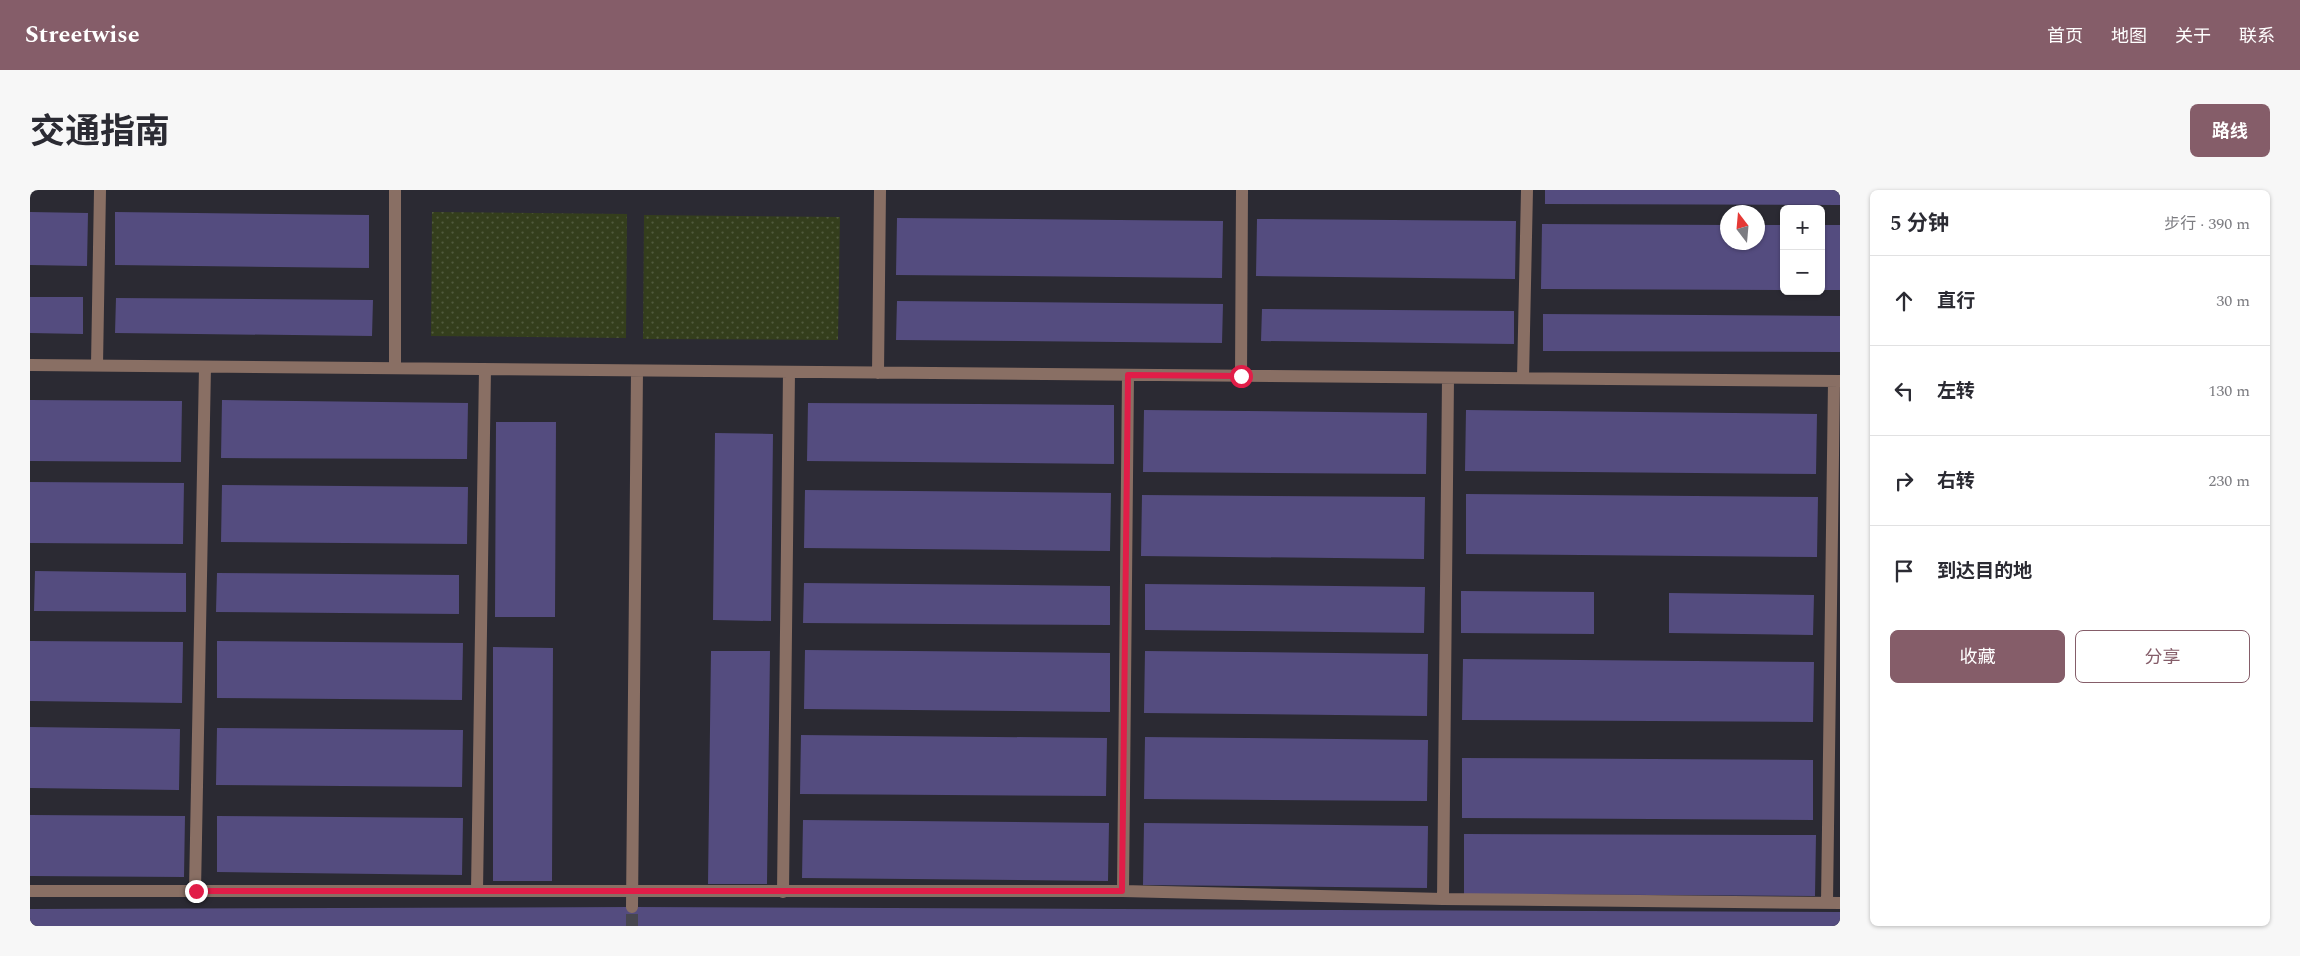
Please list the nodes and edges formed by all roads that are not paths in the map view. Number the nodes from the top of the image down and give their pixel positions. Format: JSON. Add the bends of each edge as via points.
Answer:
{"nodes":[{"id":1,"x":100,"y":190,"type":"edge"},
{"id":2,"x":395,"y":190,"type":"edge"},
{"id":3,"x":880,"y":190,"type":"edge"},
{"id":4,"x":1242,"y":190,"type":"edge"},
{"id":5,"x":1527,"y":190,"type":"edge"},
{"id":6,"x":30,"y":365,"type":"edge"},
{"id":7,"x":97,"y":365,"type":"junction"},
{"id":8,"x":205,"y":367,"type":"junction"},
{"id":9,"x":395,"y":368,"type":"junction"},
{"id":10,"x":484,"y":369,"type":"junction"},
{"id":11,"x":637,"y":371,"type":"junction"},
{"id":12,"x":789,"y":372,"type":"junction"},
{"id":13,"x":878,"y":372,"type":"junction"},
{"id":14,"x":1128,"y":375,"type":"junction"},
{"id":15,"x":1241,"y":376,"type":"junction"},
{"id":16,"x":1448,"y":378,"type":"junction"},
{"id":17,"x":1523,"y":378,"type":"junction"},
{"id":18,"x":1837,"y":381,"type":"edge"},
{"id":19,"x":30,"y":891,"type":"edge"},
{"id":20,"x":196,"y":891,"type":"junction"},
{"id":21,"x":477,"y":891,"type":"junction"},
{"id":22,"x":1122,"y":891,"type":"junction"},
{"id":23,"x":632,"y":892,"type":"junction"},
{"id":24,"x":783,"y":892,"type":"junction"},
{"id":25,"x":1442,"y":899,"type":"junction"},
{"id":26,"x":1827,"y":903,"type":"junction"},
{"id":27,"x":1840,"y":903,"type":"edge"},
{"id":28,"x":632,"y":907,"type":"tunnel mouth"}],
"edges":[{"from":1,"to":7,"type":"street"},
{"from":2,"to":9,"type":"street"},
{"from":3,"to":13,"type":"street"},
{"from":4,"to":15,"type":"street"},
{"from":5,"to":17,"type":"street"},
{"from":6,"to":7,"type":"street"},
{"from":7,"to":8,"type":"street"},
{"from":8,"to":9,"type":"street"},
{"from":8,"to":20,"type":"street"},
{"from":9,"to":10,"type":"street"},
{"from":10,"to":11,"type":"street"},
{"from":10,"to":21,"type":"street"},
{"from":11,"to":12,"type":"street"},
{"from":11,"to":23,"type":"street"},
{"from":12,"to":13,"type":"street"},
{"from":12,"to":24,"type":"street"},
{"from":13,"to":14,"type":"street"},
{"from":14,"to":15,"type":"street"},
{"from":14,"to":22,"type":"street"},
{"from":15,"to":16,"type":"street"},
{"from":16,"to":17,"type":"street"},
{"from":16,"to":25,"type":"street"},
{"from":17,"to":18,"type":"street"},
{"from":18,"to":26,"type":"street"},
{"from":19,"to":20,"type":"street"},
{"from":20,"to":21,"type":"street"},
{"from":21,"to":23,"type":"street"},
{"from":22,"to":24,"type":"street"},
{"from":22,"to":25,"type":"street"},
{"from":23,"to":24,"type":"street"},
{"from":23,"to":28,"type":"street"},
{"from":25,"to":26,"type":"street"},
{"from":26,"to":27,"type":"street"}]}
